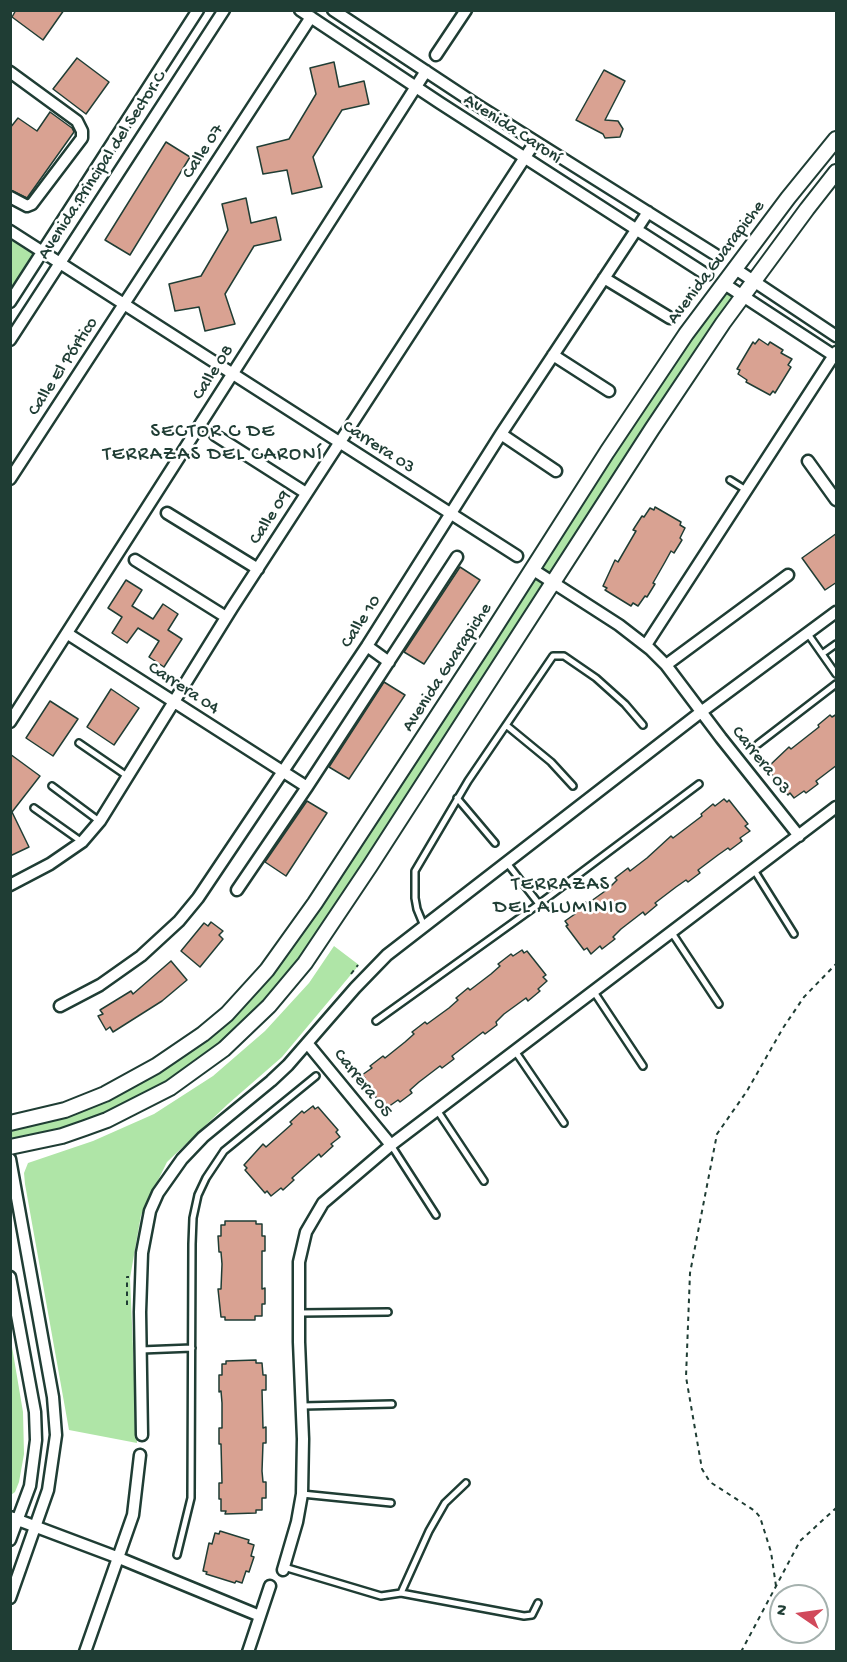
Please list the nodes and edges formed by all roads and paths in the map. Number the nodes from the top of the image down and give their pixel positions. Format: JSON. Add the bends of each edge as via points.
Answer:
{"nodes":[{"id":1,"x":198,"y":10,"type":"edge"},
{"id":2,"x":224,"y":10,"type":"edge"},
{"id":3,"x":300,"y":10,"type":"edge"},
{"id":4,"x":333,"y":10,"type":"edge"},
{"id":5,"x":466,"y":10,"type":"edge"},
{"id":6,"x":311,"y":17,"type":"junction"},
{"id":7,"x":436,"y":55,"type":"dead end"},
{"id":8,"x":10,"y":72,"type":"edge"},
{"id":9,"x":426,"y":72,"type":"junction"},
{"id":10,"x":416,"y":87,"type":"junction"},
{"id":11,"x":837,"y":139,"type":"edge"},
{"id":12,"x":535,"y":142,"type":"junction"},
{"id":13,"x":524,"y":158,"type":"junction"},
{"id":14,"x":837,"y":172,"type":"edge"},
{"id":15,"x":10,"y":196,"type":"edge"},
{"id":16,"x":648,"y":212,"type":"junction"},
{"id":17,"x":636,"y":230,"type":"junction"},
{"id":18,"x":10,"y":231,"type":"edge"},
{"id":19,"x":43,"y":251,"type":"junction"},
{"id":20,"x":716,"y":255,"type":"dead end"},
{"id":21,"x":60,"y":262,"type":"junction"},
{"id":22,"x":734,"y":268,"type":"junction"},
{"id":23,"x":706,"y":275,"type":"dead end"},
{"id":24,"x":604,"y":278,"type":"junction"},
{"id":25,"x":753,"y":282,"type":"junction"},
{"id":26,"x":723,"y":284,"type":"junction"},
{"id":27,"x":742,"y":297,"type":"junction"},
{"id":28,"x":10,"y":302,"type":"edge"},
{"id":29,"x":125,"y":304,"type":"junction"},
{"id":30,"x":670,"y":318,"type":"dead end"},
{"id":31,"x":837,"y":336,"type":"edge"},
{"id":32,"x":10,"y":340,"type":"edge"},
{"id":33,"x":553,"y":355,"type":"junction"},
{"id":34,"x":836,"y":355,"type":"edge"},
{"id":35,"x":233,"y":375,"type":"junction"},
{"id":36,"x":609,"y":391,"type":"dead end"},
{"id":37,"x":501,"y":434,"type":"junction"},
{"id":38,"x":215,"y":435,"type":"dead end"},
{"id":39,"x":339,"y":442,"type":"junction"},
{"id":40,"x":808,"y":461,"type":"dead end"},
{"id":41,"x":556,"y":471,"type":"dead end"},
{"id":42,"x":10,"y":479,"type":"edge"},
{"id":43,"x":730,"y":480,"type":"dead end"},
{"id":44,"x":746,"y":490,"type":"junction"},
{"id":45,"x":306,"y":494,"type":"junction"},
{"id":46,"x":837,"y":500,"type":"edge"},
{"id":47,"x":167,"y":513,"type":"dead end"},
{"id":48,"x":450,"y":513,"type":"junction"},
{"id":49,"x":517,"y":556,"type":"dead end"},
{"id":50,"x":457,"y":557,"type":"dead end"},
{"id":51,"x":135,"y":561,"type":"dead end"},
{"id":52,"x":258,"y":569,"type":"junction"},
{"id":53,"x":532,"y":569,"type":"junction"},
{"id":54,"x":789,"y":575,"type":"dead end"},
{"id":55,"x":553,"y":583,"type":"junction"},
{"id":56,"x":837,"y":612,"type":"edge"},
{"id":57,"x":226,"y":617,"type":"junction"},
{"id":58,"x":68,"y":634,"type":"junction"},
{"id":59,"x":807,"y":634,"type":"junction"},
{"id":60,"x":837,"y":644,"type":"edge"},
{"id":61,"x":646,"y":645,"type":"junction"},
{"id":62,"x":367,"y":646,"type":"junction"},
{"id":63,"x":822,"y":654,"type":"junction"},
{"id":64,"x":389,"y":662,"type":"junction"},
{"id":65,"x":666,"y":665,"type":"junction"},
{"id":66,"x":837,"y":674,"type":"edge"},
{"id":67,"x":837,"y":684,"type":"edge"},
{"id":68,"x":173,"y":702,"type":"junction"},
{"id":69,"x":701,"y":712,"type":"junction"},
{"id":70,"x":10,"y":722,"type":"edge"},
{"id":71,"x":506,"y":725,"type":"junction"},
{"id":72,"x":643,"y":725,"type":"dead end"},
{"id":73,"x":79,"y":743,"type":"dead end"},
{"id":74,"x":758,"y":744,"type":"dead end"},
{"id":75,"x":281,"y":772,"type":"junction"},
{"id":76,"x":128,"y":776,"type":"junction"},
{"id":77,"x":699,"y":784,"type":"dead end"},
{"id":78,"x":52,"y":786,"type":"dead end"},
{"id":79,"x":573,"y":786,"type":"dead end"},
{"id":80,"x":307,"y":787,"type":"junction"},
{"id":81,"x":457,"y":798,"type":"junction"},
{"id":82,"x":837,"y":807,"type":"edge"},
{"id":83,"x":34,"y":808,"type":"dead end"},
{"id":84,"x":100,"y":821,"type":"junction"},
{"id":85,"x":799,"y":836,"type":"junction"},
{"id":86,"x":82,"y":842,"type":"junction"},
{"id":87,"x":495,"y":843,"type":"dead end"},
{"id":88,"x":507,"y":862,"type":"junction"},
{"id":89,"x":754,"y":870,"type":"junction"},
{"id":90,"x":10,"y":885,"type":"edge"},
{"id":91,"x":237,"y":890,"type":"dead end"},
{"id":92,"x":539,"y":904,"type":"junction"},
{"id":93,"x":424,"y":926,"type":"junction"},
{"id":94,"x":672,"y":933,"type":"junction"},
{"id":95,"x":794,"y":934,"type":"dead end"},
{"id":96,"x":837,"y":964,"type":"edge"},
{"id":97,"x":594,"y":992,"type":"junction"},
{"id":98,"x":719,"y":1004,"type":"dead end"},
{"id":99,"x":60,"y":1006,"type":"dead end"},
{"id":100,"x":376,"y":1021,"type":"dead end"},
{"id":101,"x":308,"y":1043,"type":"junction"},
{"id":102,"x":514,"y":1052,"type":"junction"},
{"id":103,"x":643,"y":1066,"type":"dead end"},
{"id":104,"x":316,"y":1076,"type":"dead end"},
{"id":105,"x":437,"y":1110,"type":"junction"},
{"id":106,"x":10,"y":1123,"type":"edge"},
{"id":107,"x":564,"y":1123,"type":"dead end"},
{"id":108,"x":391,"y":1145,"type":"junction"},
{"id":109,"x":10,"y":1147,"type":"edge"},
{"id":110,"x":10,"y":1159,"type":"edge"},
{"id":111,"x":484,"y":1181,"type":"dead end"},
{"id":112,"x":436,"y":1215,"type":"dead end"},
{"id":113,"x":10,"y":1277,"type":"edge"},
{"id":114,"x":388,"y":1312,"type":"dead end"},
{"id":115,"x":299,"y":1313,"type":"junction"},
{"id":116,"x":192,"y":1348,"type":"junction"},
{"id":117,"x":141,"y":1350,"type":"junction"},
{"id":118,"x":393,"y":1404,"type":"dead end"},
{"id":119,"x":302,"y":1406,"type":"junction"},
{"id":120,"x":142,"y":1435,"type":"dead end"},
{"id":121,"x":140,"y":1455,"type":"dead end"},
{"id":122,"x":466,"y":1483,"type":"dead end"},
{"id":123,"x":302,"y":1494,"type":"junction"},
{"id":124,"x":392,"y":1503,"type":"dead end"},
{"id":125,"x":837,"y":1508,"type":"edge"},
{"id":126,"x":14,"y":1518,"type":"edge"},
{"id":127,"x":36,"y":1526,"type":"junction"},
{"id":128,"x":10,"y":1540,"type":"edge"},
{"id":129,"x":177,"y":1556,"type":"dead end"},
{"id":130,"x":119,"y":1558,"type":"junction"},
{"id":131,"x":284,"y":1569,"type":"joint"},
{"id":132,"x":776,"y":1584,"type":"edge"},
{"id":133,"x":777,"y":1584,"type":"edge"},
{"id":134,"x":270,"y":1586,"type":"dead end"},
{"id":135,"x":401,"y":1593,"type":"junction"},
{"id":136,"x":10,"y":1598,"type":"edge"},
{"id":137,"x":769,"y":1599,"type":"edge"},
{"id":138,"x":538,"y":1603,"type":"dead end"},
{"id":139,"x":260,"y":1616,"type":"junction"},
{"id":140,"x":86,"y":1652,"type":"edge"},
{"id":141,"x":248,"y":1652,"type":"edge"},
{"id":142,"x":741,"y":1652,"type":"edge"}],
"edges":[{"from":1,"to":19,"type":"street","name":"Avenida Principal del Sector C"},
{"from":2,"to":21,"type":"street","name":"Avenida Principal del Sector C"},
{"from":3,"to":6,"type":"street","name":"Avenida Caroní"},
{"from":4,"to":9,"type":"street","name":"Avenida Caroní"},
{"from":5,"to":7,"type":"street"},
{"from":6,"to":10,"type":"street","name":"Avenida Caroní"},
{"from":6,"to":29,"type":"street","name":"Calle 07"},
{"from":8,"to":15,"type":"street","via":[[77,121],[82,138],[32,204],[27,206]]},
{"from":9,"to":10,"type":"street","name":"Calle 08"},
{"from":9,"to":12,"type":"street","name":"Avenida Caroní"},
{"from":10,"to":13,"type":"street","name":"Avenida Caroní"},
{"from":10,"to":35,"type":"street","name":"Calle 08"},
{"from":11,"to":22,"type":"street","name":"Avenida Guarapiche"},
{"from":12,"to":13,"type":"street","name":"Calle 09"},
{"from":12,"to":16,"type":"street","name":"Avenida Caroní"},
{"from":13,"to":17,"type":"street","name":"Avenida Caroní"},
{"from":13,"to":39,"type":"street","name":"Calle 09"},
{"from":14,"to":25,"type":"street"},
{"from":16,"to":17,"type":"street","name":"Calle 10"},
{"from":16,"to":20,"type":"street","name":"Avenida Caroní"},
{"from":17,"to":23,"type":"street","name":"Avenida Caroní"},
{"from":17,"to":24,"type":"street","name":"Calle 10"},
{"from":18,"to":19,"type":"street","name":"Carrera 03"},
{"from":19,"to":21,"type":"street","name":"Carrera 03"},
{"from":19,"to":28,"type":"street","name":"Avenida Principal del Sector C"},
{"from":21,"to":29,"type":"street","name":"Carrera 03"},
{"from":21,"to":32,"type":"street","name":"Avenida Principal del Sector C"},
{"from":22,"to":25,"type":"street"},
{"from":22,"to":26,"type":"street","name":"Avenida Guarapiche"},
{"from":24,"to":30,"type":"street"},
{"from":24,"to":33,"type":"street","name":"Calle 10"},
{"from":25,"to":27,"type":"street"},
{"from":25,"to":31,"type":"street"},
{"from":26,"to":27,"type":"street"},
{"from":26,"to":53,"type":"street","name":"Avenida Guarapiche","via":[[651,385]]},
{"from":27,"to":34,"type":"street"},
{"from":27,"to":55,"type":"street"},
{"from":29,"to":35,"type":"street","name":"Carrera 03"},
{"from":29,"to":42,"type":"street","name":"Calle El Pórtico"},
{"from":33,"to":36,"type":"street"},
{"from":33,"to":37,"type":"street","name":"Calle 10"},
{"from":34,"to":44,"type":"street"},
{"from":35,"to":39,"type":"street","name":"Carrera 03"},
{"from":35,"to":58,"type":"street","name":"Calle 08"},
{"from":37,"to":41,"type":"street"},
{"from":37,"to":48,"type":"street","name":"Calle 10"},
{"from":38,"to":45,"type":"street"},
{"from":39,"to":45,"type":"street","name":"Calle 09"},
{"from":39,"to":48,"type":"street","name":"Carrera 03"},
{"from":40,"to":46,"type":"street"},
{"from":43,"to":44,"type":"lane"},
{"from":44,"to":61,"type":"street"},
{"from":45,"to":52,"type":"street","name":"Calle 09"},
{"from":47,"to":52,"type":"street"},
{"from":48,"to":49,"type":"street","name":"Carrera 03"},
{"from":48,"to":62,"type":"street","name":"Calle 10"},
{"from":50,"to":64,"type":"street"},
{"from":51,"to":57,"type":"street"},
{"from":52,"to":57,"type":"street","name":"Calle 09"},
{"from":53,"to":55,"type":"street","name":"Carrera 03"},
{"from":53,"to":106,"type":"street","name":"Avenida Guarapiche","via":[[309,912],[243,996],[178,1052],[105,1094],[65,1110]]},
{"from":54,"to":65,"type":"street"},
{"from":55,"to":61,"type":"street","name":"Carrera 03"},
{"from":55,"to":109,"type":"street","via":[[370,866],[304,963],[269,1006],[224,1049],[170,1088],[86,1128]]},
{"from":56,"to":59,"type":"street"},
{"from":57,"to":68,"type":"street","name":"Calle 09"},
{"from":58,"to":68,"type":"street","name":"Carrera 04"},
{"from":58,"to":70,"type":"street","name":"Calle 08"},
{"from":59,"to":63,"type":"lane"},
{"from":59,"to":69,"type":"street"},
{"from":60,"to":63,"type":"lane"},
{"from":61,"to":65,"type":"street","name":"Carrera 03"},
{"from":62,"to":64,"type":"street"},
{"from":62,"to":75,"type":"street","name":"Calle 10"},
{"from":63,"to":66,"type":"lane"},
{"from":64,"to":80,"type":"street"},
{"from":65,"to":69,"type":"street","name":"Carrera 03"},
{"from":67,"to":74,"type":"lane"},
{"from":68,"to":75,"type":"street","name":"Carrera 04"},
{"from":68,"to":76,"type":"street","name":"Calle 09"},
{"from":69,"to":85,"type":"street","name":"Carrera 03"},
{"from":69,"to":88,"type":"street"},
{"from":71,"to":72,"type":"lane","via":[[552,656],[559,655],[611,691]]},
{"from":71,"to":79,"type":"lane"},
{"from":71,"to":81,"type":"lane"},
{"from":73,"to":76,"type":"lane"},
{"from":75,"to":80,"type":"street","name":"Carrera 04"},
{"from":75,"to":99,"type":"street","name":"Calle 10","via":[[179,921],[120,972]]},
{"from":76,"to":84,"type":"street","name":"Calle 09"},
{"from":77,"to":92,"type":"lane"},
{"from":78,"to":84,"type":"lane"},
{"from":80,"to":91,"type":"street"},
{"from":81,"to":87,"type":"lane"},
{"from":81,"to":93,"type":"lane","via":[[415,871],[415,898]]},
{"from":82,"to":85,"type":"street"},
{"from":83,"to":86,"type":"lane"},
{"from":84,"to":86,"type":"street","name":"Calle 09"},
{"from":85,"to":89,"type":"street"},
{"from":86,"to":90,"type":"street","name":"Calle 09"},
{"from":88,"to":92,"type":"lane"},
{"from":88,"to":93,"type":"street"},
{"from":89,"to":94,"type":"street"},
{"from":89,"to":95,"type":"lane"},
{"from":92,"to":100,"type":"lane"},
{"from":93,"to":101,"type":"street","via":[[374,968]]},
{"from":94,"to":97,"type":"street"},
{"from":94,"to":98,"type":"lane"},
{"from":96,"to":132,"type":"path","via":[[804,997],[717,1134],[690,1273],[686,1377],[702,1469],[710,1482],[760,1517]]},
{"from":97,"to":102,"type":"street"},
{"from":97,"to":103,"type":"lane"},
{"from":101,"to":108,"type":"street","name":"Carrera 05"},
{"from":101,"to":117,"type":"street","via":[[271,1082],[203,1137],[158,1193],[150,1211],[142,1253]]},
{"from":102,"to":105,"type":"street"},
{"from":102,"to":107,"type":"lane"},
{"from":104,"to":116,"type":"lane","via":[[224,1151],[201,1188],[193,1218]]},
{"from":105,"to":108,"type":"street"},
{"from":105,"to":111,"type":"lane"},
{"from":108,"to":112,"type":"lane"},
{"from":108,"to":115,"type":"street","via":[[323,1203],[312,1219],[299,1262]]},
{"from":110,"to":127,"type":"street","via":[[55,1420],[52,1472]]},
{"from":113,"to":126,"type":"street","via":[[36,1423],[30,1486]]},
{"from":114,"to":115,"type":"lane"},
{"from":115,"to":119,"type":"street"},
{"from":116,"to":117,"type":"lane"},
{"from":116,"to":129,"type":"lane","via":[[191,1497]]},
{"from":117,"to":120,"type":"street"},
{"from":118,"to":119,"type":"lane"},
{"from":119,"to":123,"type":"street"},
{"from":121,"to":130,"type":"street","via":[[133,1515]]},
{"from":122,"to":135,"type":"lane","via":[[446,1503],[429,1531]]},
{"from":123,"to":124,"type":"lane"},
{"from":123,"to":131,"type":"street"},
{"from":125,"to":133,"type":"path","via":[[800,1541]]},
{"from":126,"to":127,"type":"street"},
{"from":126,"to":128,"type":"street"},
{"from":127,"to":130,"type":"street"},
{"from":127,"to":136,"type":"street"},
{"from":130,"to":139,"type":"street"},
{"from":130,"to":140,"type":"street"},
{"from":131,"to":135,"type":"lane","via":[[381,1596]]},
{"from":134,"to":139,"type":"street"},
{"from":135,"to":138,"type":"lane","via":[[524,1616],[532,1615]]},
{"from":137,"to":142,"type":"path"},
{"from":139,"to":141,"type":"street"}]}
